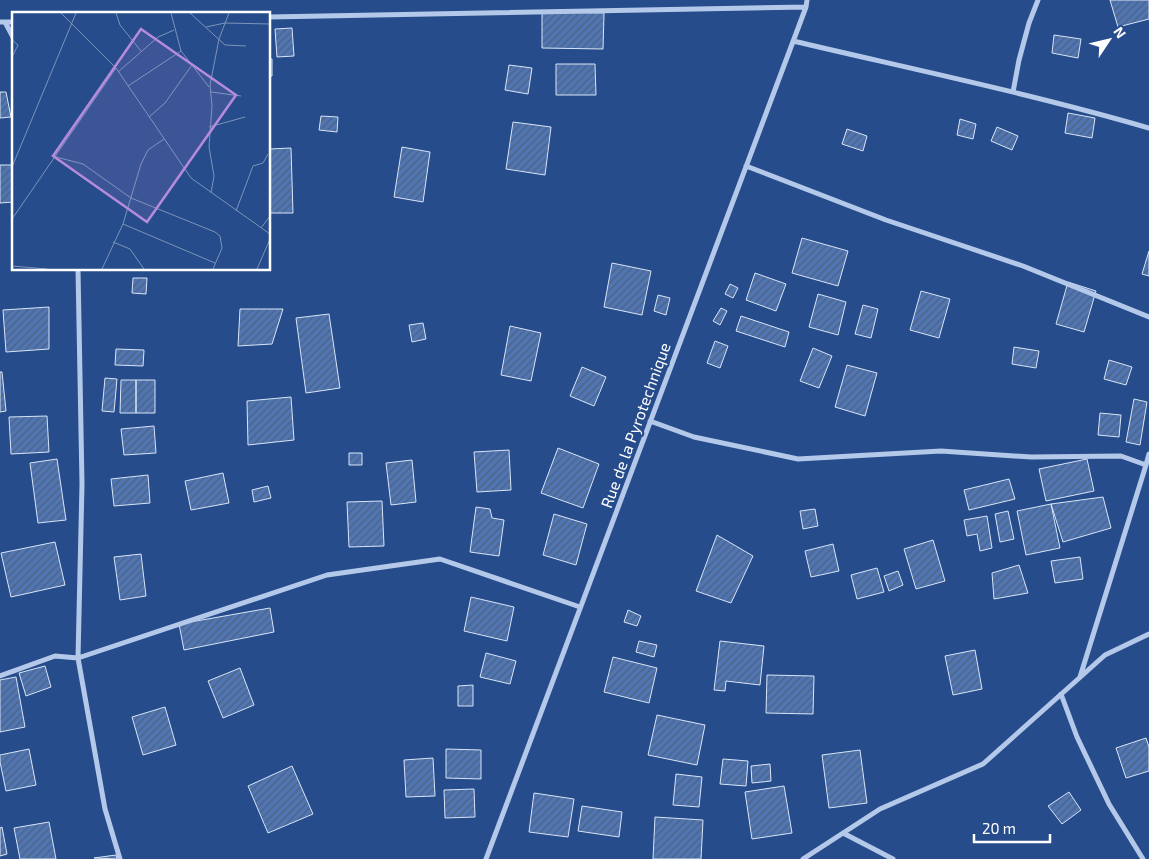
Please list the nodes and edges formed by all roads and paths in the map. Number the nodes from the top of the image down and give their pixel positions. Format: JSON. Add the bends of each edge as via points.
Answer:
{"nodes":[{"id":1,"x":807,"y":0,"type":"edge"},
{"id":2,"x":1038,"y":0,"type":"edge"},
{"id":3,"x":806,"y":7,"type":"junction"},
{"id":4,"x":270,"y":17,"type":"edge"},
{"id":5,"x":2,"y":22,"type":"edge"},
{"id":6,"x":12,"y":36,"type":"edge"},
{"id":7,"x":793,"y":42,"type":"junction"},
{"id":8,"x":1013,"y":92,"type":"junction"},
{"id":9,"x":1149,"y":128,"type":"edge"},
{"id":10,"x":746,"y":166,"type":"junction"},
{"id":11,"x":78,"y":270,"type":"edge"},
{"id":12,"x":1149,"y":317,"type":"edge"},
{"id":13,"x":650,"y":421,"type":"junction"},
{"id":14,"x":1149,"y":454,"type":"edge"},
{"id":15,"x":1146,"y":465,"type":"junction"},
{"id":16,"x":580,"y":607,"type":"junction"},
{"id":17,"x":1149,"y":634,"type":"edge"},
{"id":18,"x":78,"y":658,"type":"junction"},
{"id":19,"x":0,"y":676,"type":"edge"},
{"id":20,"x":1080,"y":677,"type":"junction"},
{"id":21,"x":1061,"y":694,"type":"junction"},
{"id":22,"x":843,"y":833,"type":"junction"},
{"id":23,"x":120,"y":859,"type":"edge"},
{"id":24,"x":486,"y":859,"type":"edge"},
{"id":25,"x":803,"y":859,"type":"edge"},
{"id":26,"x":893,"y":859,"type":"edge"},
{"id":27,"x":1143,"y":859,"type":"edge"}],
"edges":[{"from":1,"to":3,"type":"street","name":"Rue de la Pyrotechnique"},
{"from":2,"to":8,"type":"street","via":[[1029,23]]},
{"from":3,"to":4,"type":"street"},
{"from":3,"to":7,"type":"street","name":"Rue de la Pyrotechnique"},
{"from":5,"to":6,"type":"street"},
{"from":7,"to":8,"type":"street"},
{"from":7,"to":10,"type":"street","name":"Rue de la Pyrotechnique"},
{"from":8,"to":9,"type":"street"},
{"from":10,"to":12,"type":"street","via":[[886,220],[1023,266]]},
{"from":10,"to":13,"type":"street","name":"Rue de la Pyrotechnique"},
{"from":11,"to":18,"type":"street","via":[[82,484]]},
{"from":13,"to":15,"type":"street","via":[[694,437],[798,459],[941,451],[1032,457],[1121,456]]},
{"from":13,"to":16,"type":"street","name":"Rue de la Pyrotechnique"},
{"from":14,"to":15,"type":"street"},
{"from":15,"to":20,"type":"street"},
{"from":16,"to":18,"type":"street","via":[[440,559],[327,575]]},
{"from":16,"to":24,"type":"street","name":"Rue de la Pyrotechnique"},
{"from":17,"to":20,"type":"street","via":[[1105,655]]},
{"from":18,"to":19,"type":"street","via":[[55,656]]},
{"from":18,"to":23,"type":"street","via":[[105,809]]},
{"from":20,"to":21,"type":"street"},
{"from":21,"to":22,"type":"street","via":[[983,764],[880,809]]},
{"from":21,"to":27,"type":"street","via":[[1077,737],[1109,804]]},
{"from":22,"to":25,"type":"street"},
{"from":22,"to":26,"type":"street"}]}
